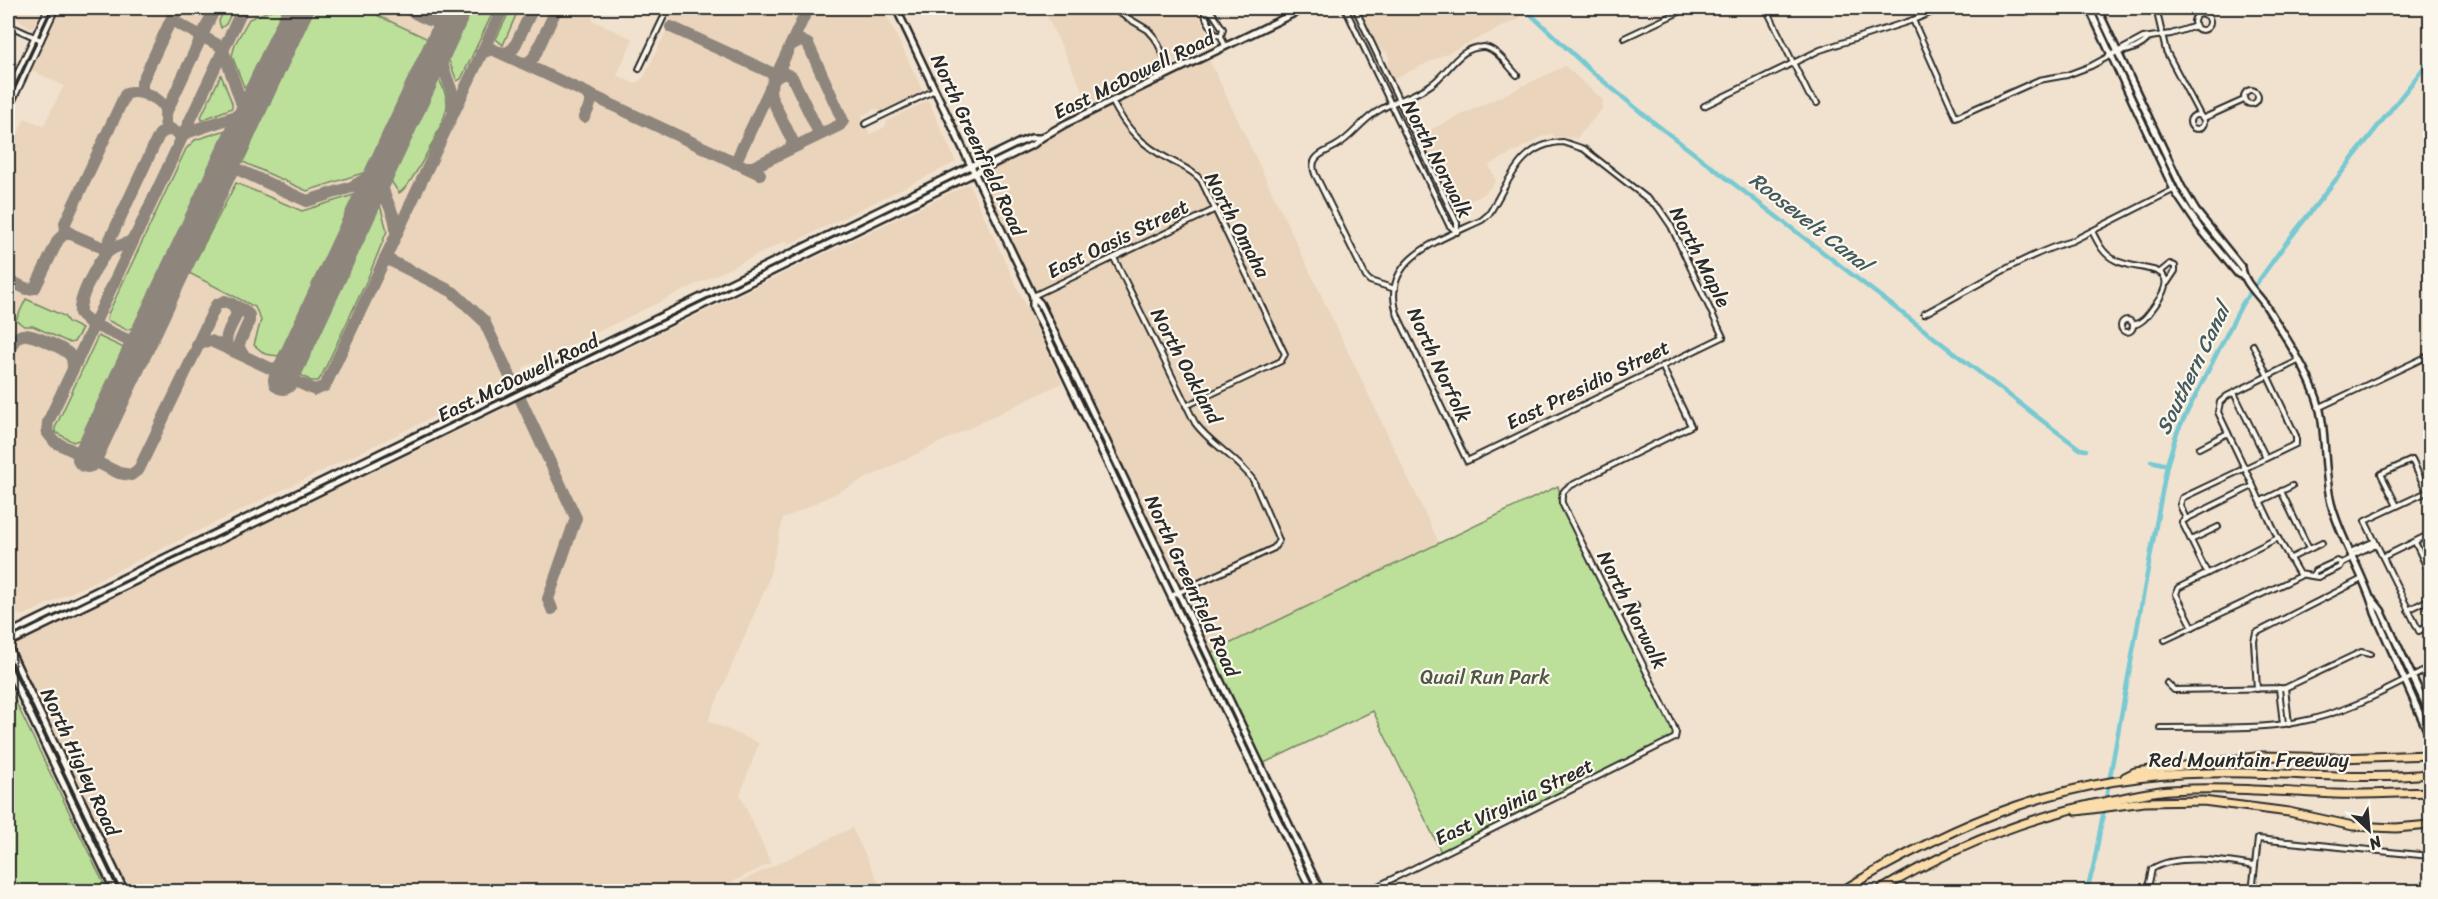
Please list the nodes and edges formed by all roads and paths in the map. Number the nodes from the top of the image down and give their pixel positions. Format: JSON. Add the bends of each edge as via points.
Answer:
{"nodes":[{"id":1,"x":48,"y":8,"type":"edge"},
{"id":2,"x":56,"y":8,"type":"edge"},
{"id":3,"x":669,"y":8,"type":"edge"},
{"id":4,"x":896,"y":8,"type":"edge"},
{"id":5,"x":1111,"y":8,"type":"edge"},
{"id":6,"x":1305,"y":8,"type":"edge"},
{"id":7,"x":1345,"y":8,"type":"edge"},
{"id":8,"x":1354,"y":8,"type":"edge"},
{"id":9,"x":1688,"y":8,"type":"edge"},
{"id":10,"x":1766,"y":8,"type":"edge"},
{"id":11,"x":1942,"y":8,"type":"edge"},
{"id":12,"x":2089,"y":8,"type":"edge"},
{"id":13,"x":2097,"y":8,"type":"edge"},
{"id":14,"x":2156,"y":8,"type":"edge"},
{"id":15,"x":1913,"y":20,"type":"junction"},
{"id":16,"x":8,"y":25,"type":"edge"},
{"id":17,"x":2196,"y":26,"type":"junction"},
{"id":18,"x":2161,"y":35,"type":"junction"},
{"id":19,"x":1221,"y":36,"type":"junction"},
{"id":20,"x":34,"y":37,"type":"junction"},
{"id":21,"x":1624,"y":38,"type":"dead end"},
{"id":22,"x":41,"y":40,"type":"junction"},
{"id":23,"x":1226,"y":46,"type":"junction"},
{"id":24,"x":2118,"y":52,"type":"junction"},
{"id":25,"x":2111,"y":56,"type":"junction"},
{"id":26,"x":1793,"y":62,"type":"junction"},
{"id":27,"x":639,"y":69,"type":"dead end"},
{"id":28,"x":1172,"y":72,"type":"junction"},
{"id":29,"x":1516,"y":75,"type":"dead end"},
{"id":30,"x":936,"y":90,"type":"junction"},
{"id":31,"x":8,"y":93,"type":"edge"},
{"id":32,"x":2244,"y":100,"type":"junction"},
{"id":33,"x":1112,"y":101,"type":"junction"},
{"id":34,"x":1395,"y":102,"type":"junction"},
{"id":35,"x":1817,"y":103,"type":"dead end"},
{"id":36,"x":1704,"y":106,"type":"dead end"},
{"id":37,"x":8,"y":111,"type":"edge"},
{"id":38,"x":865,"y":124,"type":"dead end"},
{"id":39,"x":1041,"y":138,"type":"junction"},
{"id":40,"x":971,"y":166,"type":"junction"},
{"id":41,"x":975,"y":173,"type":"junction"},
{"id":42,"x":1433,"y":173,"type":"junction"},
{"id":43,"x":1426,"y":176,"type":"junction"},
{"id":44,"x":2181,"y":186,"type":"junction"},
{"id":45,"x":2174,"y":190,"type":"junction"},
{"id":46,"x":1216,"y":209,"type":"junction"},
{"id":47,"x":2092,"y":231,"type":"junction"},
{"id":48,"x":1457,"y":232,"type":"junction"},
{"id":49,"x":786,"y":256,"type":"junction"},
{"id":50,"x":1113,"y":258,"type":"junction"},
{"id":51,"x":790,"y":263,"type":"junction"},
{"id":52,"x":2160,"y":272,"type":"junction"},
{"id":53,"x":2243,"y":276,"type":"junction"},
{"id":54,"x":2166,"y":283,"type":"junction"},
{"id":55,"x":1395,"y":289,"type":"junction"},
{"id":56,"x":1033,"y":296,"type":"junction"},
{"id":57,"x":1924,"y":314,"type":"dead end"},
{"id":58,"x":2133,"y":325,"type":"dead end"},
{"id":59,"x":1723,"y":337,"type":"joint"},
{"id":60,"x":2253,"y":345,"type":"dead end"},
{"id":61,"x":2430,"y":355,"type":"edge"},
{"id":62,"x":2298,"y":361,"type":"junction"},
{"id":63,"x":1662,"y":366,"type":"junction"},
{"id":64,"x":2267,"y":376,"type":"junction"},
{"id":65,"x":2234,"y":393,"type":"junction"},
{"id":66,"x":1186,"y":406,"type":"junction"},
{"id":67,"x":2318,"y":408,"type":"junction"},
{"id":68,"x":2228,"y":434,"type":"junction"},
{"id":69,"x":1100,"y":443,"type":"junction"},
{"id":70,"x":2199,"y":448,"type":"dead end"},
{"id":71,"x":2266,"y":458,"type":"junction"},
{"id":72,"x":1467,"y":461,"type":"joint"},
{"id":73,"x":2245,"y":468,"type":"junction"},
{"id":74,"x":1124,"y":479,"type":"junction"},
{"id":75,"x":2253,"y":486,"type":"junction"},
{"id":76,"x":2292,"y":486,"type":"dead end"},
{"id":77,"x":2281,"y":491,"type":"junction"},
{"id":78,"x":2260,"y":501,"type":"junction"},
{"id":79,"x":2397,"y":506,"type":"junction"},
{"id":80,"x":2186,"y":519,"type":"junction"},
{"id":81,"x":2218,"y":527,"type":"dead end"},
{"id":82,"x":2430,"y":534,"type":"edge"},
{"id":83,"x":2278,"y":538,"type":"junction"},
{"id":84,"x":2191,"y":540,"type":"junction"},
{"id":85,"x":2376,"y":542,"type":"junction"},
{"id":86,"x":2415,"y":542,"type":"junction"},
{"id":87,"x":2322,"y":543,"type":"dead end"},
{"id":88,"x":2309,"y":549,"type":"junction"},
{"id":89,"x":2351,"y":555,"type":"junction"},
{"id":90,"x":2383,"y":557,"type":"junction"},
{"id":91,"x":2289,"y":558,"type":"junction"},
{"id":92,"x":2342,"y":563,"type":"junction"},
{"id":93,"x":2321,"y":569,"type":"junction"},
{"id":94,"x":2206,"y":573,"type":"junction"},
{"id":95,"x":2430,"y":574,"type":"edge"},
{"id":96,"x":2301,"y":575,"type":"junction"},
{"id":97,"x":2327,"y":575,"type":"junction"},
{"id":98,"x":2313,"y":576,"type":"junction"},
{"id":99,"x":2362,"y":579,"type":"junction"},
{"id":100,"x":1178,"y":593,"type":"junction"},
{"id":101,"x":1171,"y":596,"type":"junction"},
{"id":102,"x":2370,"y":596,"type":"junction"},
{"id":103,"x":2430,"y":599,"type":"edge"},
{"id":104,"x":1636,"y":606,"type":"dead end"},
{"id":105,"x":2409,"y":610,"type":"junction"},
{"id":106,"x":1618,"y":615,"type":"junction"},
{"id":107,"x":2430,"y":625,"type":"edge"},
{"id":108,"x":2193,"y":627,"type":"junction"},
{"id":109,"x":8,"y":634,"type":"edge"},
{"id":110,"x":2165,"y":640,"type":"dead end"},
{"id":111,"x":8,"y":645,"type":"edge"},
{"id":112,"x":2370,"y":654,"type":"dead end"},
{"id":113,"x":8,"y":668,"type":"edge"},
{"id":114,"x":2430,"y":668,"type":"edge"},
{"id":115,"x":2413,"y":677,"type":"junction"},
{"id":116,"x":2406,"y":681,"type":"junction"},
{"id":117,"x":2167,"y":683,"type":"dead end"},
{"id":118,"x":2257,"y":688,"type":"junction"},
{"id":119,"x":2282,"y":688,"type":"junction"},
{"id":120,"x":2430,"y":714,"type":"edge"},
{"id":121,"x":2286,"y":724,"type":"junction"},
{"id":122,"x":2160,"y":728,"type":"dead end"},
{"id":123,"x":2430,"y":737,"type":"edge"},
{"id":124,"x":1675,"y":738,"type":"joint"},
{"id":125,"x":2430,"y":755,"type":"edge"},
{"id":126,"x":2430,"y":774,"type":"edge"},
{"id":127,"x":2120,"y":780,"type":"junction"},
{"id":128,"x":2430,"y":792,"type":"edge"},
{"id":129,"x":2143,"y":798,"type":"junction"},
{"id":130,"x":2430,"y":825,"type":"edge"},
{"id":131,"x":2430,"y":856,"type":"edge"},
{"id":132,"x":2254,"y":866,"type":"junction"},
{"id":133,"x":2355,"y":890,"type":"edge"},
{"id":134,"x":115,"y":891,"type":"edge"},
{"id":135,"x":125,"y":891,"type":"edge"},
{"id":136,"x":1312,"y":891,"type":"edge"},
{"id":137,"x":1321,"y":891,"type":"edge"},
{"id":138,"x":1366,"y":891,"type":"edge"},
{"id":139,"x":1838,"y":891,"type":"edge"},
{"id":140,"x":1876,"y":891,"type":"edge"},
{"id":141,"x":2146,"y":891,"type":"edge"},
{"id":142,"x":2252,"y":891,"type":"edge"},
{"id":143,"x":2346,"y":891,"type":"edge"}],
"edges":[{"from":1,"to":20,"type":"street"},
{"from":2,"to":22,"type":"street"},
{"from":3,"to":27,"type":"street"},
{"from":4,"to":30,"type":"main road","name":"North Greenfield Road"},
{"from":5,"to":28,"type":"street","via":[[1148,30]]},
{"from":6,"to":23,"type":"main road","name":"East McDowell Road"},
{"from":7,"to":34,"type":"street","name":"North Norwalk"},
{"from":8,"to":34,"type":"street","name":"North Norwalk"},
{"from":9,"to":21,"type":"street"},
{"from":10,"to":26,"type":"street"},
{"from":11,"to":15,"type":"street"},
{"from":12,"to":25,"type":"main road"},
{"from":13,"to":24,"type":"main road"},
{"from":14,"to":18,"type":"street"},
{"from":15,"to":25,"type":"street","via":[[1956,117],[2039,80],[2078,72]]},
{"from":15,"to":26,"type":"street","via":[[1834,44]]},
{"from":16,"to":20,"type":"street"},
{"from":17,"to":17,"type":"street","via":[[2207,28],[2210,24],[2206,15],[2195,19]]},
{"from":17,"to":18,"type":"street"},
{"from":18,"to":24,"type":"street","via":[[2143,38]]},
{"from":18,"to":32,"type":"street","via":[[2202,117]]},
{"from":19,"to":19,"type":"street","via":[[1223,29],[1204,8],[1215,34]]},
{"from":19,"to":23,"type":"street"},
{"from":20,"to":22,"type":"street"},
{"from":20,"to":31,"type":"street"},
{"from":22,"to":37,"type":"street"},
{"from":23,"to":28,"type":"main road","name":"East McDowell Road"},
{"from":24,"to":25,"type":"street"},
{"from":24,"to":44,"type":"main road"},
{"from":25,"to":45,"type":"main road"},
{"from":26,"to":35,"type":"street"},
{"from":26,"to":36,"type":"street"},
{"from":28,"to":33,"type":"main road","name":"East McDowell Road"},
{"from":29,"to":34,"type":"street","via":[[1494,52],[1484,46],[1474,48],[1433,83]]},
{"from":30,"to":38,"type":"street"},
{"from":30,"to":40,"type":"main road","name":"North Greenfield Road"},
{"from":32,"to":32,"type":"street","via":[[2254,104],[2258,94],[2249,90]]},
{"from":33,"to":39,"type":"main road","name":"East McDowell Road"},
{"from":33,"to":46,"type":"street","name":"North Omaha","via":[[1121,120],[1138,140],[1198,176]]},
{"from":34,"to":42,"type":"street","name":"North Norwalk"},
{"from":34,"to":43,"type":"street","name":"North Norwalk"},
{"from":34,"to":55,"type":"street","name":"North Norfolk","via":[[1368,117],[1341,143],[1316,156],[1313,168],[1366,277]]},
{"from":39,"to":40,"type":"main road","name":"East McDowell Road","via":[[1018,143]]},
{"from":39,"to":41,"type":"main road","name":"East McDowell Road"},
{"from":40,"to":41,"type":"main road","name":"North Greenfield Road"},
{"from":40,"to":49,"type":"main road","name":"East McDowell Road"},
{"from":41,"to":51,"type":"main road","name":"East McDowell Road"},
{"from":41,"to":56,"type":"main road","name":"North Greenfield Road"},
{"from":42,"to":43,"type":"street"},
{"from":42,"to":48,"type":"street","name":"North Norwalk","via":[[1457,223]]},
{"from":43,"to":48,"type":"street","name":"North Norwalk","via":[[1449,225]]},
{"from":44,"to":45,"type":"street"},
{"from":44,"to":53,"type":"main road","via":[[2242,268]]},
{"from":45,"to":47,"type":"street"},
{"from":45,"to":53,"type":"main road","via":[[2199,227]]},
{"from":46,"to":50,"type":"street","name":"East Oasis Street"},
{"from":46,"to":66,"type":"street","name":"North Omaha","via":[[1285,354],[1283,359]]},
{"from":47,"to":52,"type":"street","via":[[2113,260]]},
{"from":47,"to":57,"type":"street","via":[[2030,258]]},
{"from":48,"to":55,"type":"street","via":[[1414,254],[1402,268]]},
{"from":48,"to":59,"type":"street","name":"North Maple","via":[[1489,214],[1528,153],[1544,144],[1570,143],[1584,149],[1658,207],[1671,226]]},
{"from":49,"to":51,"type":"main road"},
{"from":49,"to":109,"type":"main road","name":"East McDowell Road"},
{"from":50,"to":56,"type":"street","name":"East Oasis Street"},
{"from":50,"to":66,"type":"street","name":"North Oakland"},
{"from":51,"to":111,"type":"main road","name":"East McDowell Road"},
{"from":52,"to":54,"type":"street"},
{"from":52,"to":54,"type":"street","via":[[2170,264],[2175,266],[2173,277]]},
{"from":53,"to":62,"type":"main road"},
{"from":54,"to":58,"type":"street","via":[[2165,291],[2145,320]]},
{"from":55,"to":72,"type":"street","name":"North Norfolk","via":[[1398,316]]},
{"from":56,"to":69,"type":"main road","name":"North Greenfield Road","via":[[1034,307]]},
{"from":56,"to":74,"type":"main road","name":"North Greenfield Road","via":[[1040,303]]},
{"from":59,"to":63,"type":"street","name":"East Presidio Street"},
{"from":60,"to":64,"type":"street"},
{"from":61,"to":67,"type":"street"},
{"from":62,"to":64,"type":"street"},
{"from":62,"to":67,"type":"main road"},
{"from":63,"to":72,"type":"street","name":"East Presidio Street"},
{"from":63,"to":106,"type":"street","name":"North Norwalk","via":[[1691,426],[1572,485],[1561,495]]},
{"from":64,"to":65,"type":"street"},
{"from":64,"to":71,"type":"street","via":[[2296,436],[2296,444]]},
{"from":65,"to":68,"type":"street","via":[[2220,402],[2218,412]]},
{"from":65,"to":71,"type":"street"},
{"from":66,"to":100,"type":"street","name":"North Oakland","via":[[1202,434],[1231,455],[1253,480],[1279,540],[1274,548]]},
{"from":67,"to":89,"type":"main road","via":[[2331,504]]},
{"from":68,"to":70,"type":"street"},
{"from":68,"to":73,"type":"street"},
{"from":69,"to":74,"type":"main road"},
{"from":69,"to":101,"type":"main road","name":"North Greenfield Road"},
{"from":71,"to":73,"type":"street"},
{"from":73,"to":75,"type":"street"},
{"from":73,"to":80,"type":"street","via":[[2182,498],[2180,505]]},
{"from":74,"to":100,"type":"main road","name":"North Greenfield Road"},
{"from":75,"to":78,"type":"street"},
{"from":75,"to":80,"type":"street"},
{"from":76,"to":77,"type":"street"},
{"from":77,"to":78,"type":"street"},
{"from":77,"to":88,"type":"street"},
{"from":78,"to":83,"type":"street"},
{"from":79,"to":79,"type":"street","via":[[2381,474],[2412,460],[2427,492]]},
{"from":79,"to":85,"type":"street","via":[[2365,521]]},
{"from":80,"to":84,"type":"street","via":[[2182,522]]},
{"from":81,"to":84,"type":"street"},
{"from":82,"to":86,"type":"street"},
{"from":83,"to":91,"type":"street"},
{"from":83,"to":94,"type":"street"},
{"from":84,"to":94,"type":"street"},
{"from":85,"to":89,"type":"street"},
{"from":85,"to":90,"type":"street"},
{"from":86,"to":90,"type":"street"},
{"from":86,"to":95,"type":"street"},
{"from":87,"to":88,"type":"street"},
{"from":88,"to":91,"type":"street"},
{"from":89,"to":92,"type":"street"},
{"from":89,"to":99,"type":"main road"},
{"from":90,"to":105,"type":"street"},
{"from":91,"to":96,"type":"street"},
{"from":92,"to":93,"type":"street","via":[[2337,561]]},
{"from":92,"to":97,"type":"street"},
{"from":93,"to":97,"type":"street"},
{"from":93,"to":98,"type":"street"},
{"from":94,"to":108,"type":"street","via":[[2178,588],[2176,594]]},
{"from":96,"to":98,"type":"street"},
{"from":96,"to":108,"type":"street"},
{"from":97,"to":98,"type":"street"},
{"from":99,"to":102,"type":"main road"},
{"from":99,"to":118,"type":"street","via":[[2254,636]]},
{"from":100,"to":101,"type":"street"},
{"from":100,"to":137,"type":"main road","name":"North Greenfield Road"},
{"from":101,"to":136,"type":"main road","name":"North Greenfield Road"},
{"from":102,"to":115,"type":"main road","via":[[2381,610]]},
{"from":102,"to":116,"type":"main road"},
{"from":103,"to":105,"type":"street"},
{"from":104,"to":106,"type":"street"},
{"from":105,"to":107,"type":"street","via":[[2419,631]]},
{"from":106,"to":124,"type":"street","name":"North Norwalk","via":[[1673,725]]},
{"from":108,"to":110,"type":"street"},
{"from":111,"to":135,"type":"main road","name":"North Higley Road"},
{"from":112,"to":119,"type":"street","via":[[2361,652]]},
{"from":113,"to":134,"type":"main road","name":"North Higley Road"},
{"from":114,"to":115,"type":"street"},
{"from":115,"to":116,"type":"street"},
{"from":115,"to":120,"type":"main road"},
{"from":116,"to":121,"type":"street","via":[[2340,711]]},
{"from":116,"to":123,"type":"main road"},
{"from":117,"to":118,"type":"street","via":[[2174,690]]},
{"from":118,"to":119,"type":"street"},
{"from":119,"to":121,"type":"street"},
{"from":121,"to":122,"type":"street"},
{"from":124,"to":138,"type":"street","name":"East Virginia Street"},
{"from":125,"to":127,"type":"highway","via":[[2226,759],[2135,772]]},
{"from":126,"to":127,"type":"highway","name":"Red Mountain Freeway","via":[[2207,773]]},
{"from":127,"to":139,"type":"highway","name":"Red Mountain Freeway","via":[[2039,798],[1986,815]]},
{"from":128,"to":129,"type":"highway","name":"Red Mountain Freeway","via":[[2170,790]]},
{"from":129,"to":130,"type":"highway","via":[[2229,803],[2353,826]]},
{"from":129,"to":140,"type":"highway","name":"Red Mountain Freeway","via":[[2063,812],[2013,827],[1955,849]]},
{"from":131,"to":132,"type":"street","via":[[2258,839]]},
{"from":132,"to":141,"type":"street","via":[[2220,859],[2162,862],[2152,869]]},
{"from":132,"to":142,"type":"street"},
{"from":133,"to":143,"type":"street"}]}
